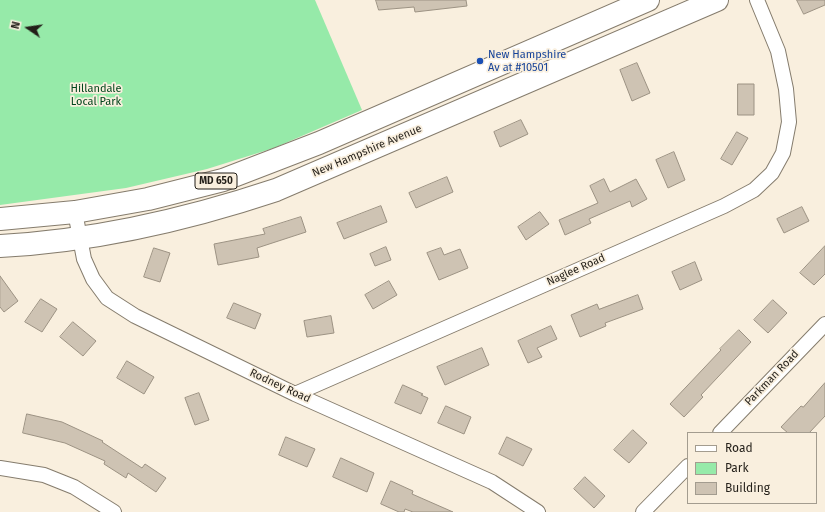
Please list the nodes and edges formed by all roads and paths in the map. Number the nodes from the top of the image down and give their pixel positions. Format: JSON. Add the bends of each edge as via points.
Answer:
{"nodes":[{"id":1,"x":648,"y":0,"type":"edge"},
{"id":2,"x":717,"y":0,"type":"edge"},
{"id":3,"x":757,"y":0,"type":"edge"},
{"id":4,"x":75,"y":212,"type":"junction"},
{"id":5,"x":0,"y":219,"type":"edge"},
{"id":6,"x":80,"y":238,"type":"junction"},
{"id":7,"x":0,"y":246,"type":"edge"},
{"id":8,"x":825,"y":324,"type":"edge"},
{"id":9,"x":295,"y":394,"type":"junction"},
{"id":10,"x":721,"y":432,"type":"edge"},
{"id":11,"x":687,"y":467,"type":"edge"},
{"id":12,"x":0,"y":468,"type":"edge"},
{"id":13,"x":114,"y":512,"type":"edge"},
{"id":14,"x":538,"y":512,"type":"edge"},
{"id":15,"x":643,"y":512,"type":"edge"}],
"edges":[{"from":1,"to":4,"type":"main road","number":"MD 650","via":[[319,143],[223,180],[148,199]]},
{"from":2,"to":6,"type":"main road","name":"New Hampshire Avenue","number":"MD 650","via":[[276,190],[126,232]]},
{"from":3,"to":9,"type":"street","name":"Naglee Road","via":[[778,51],[786,89],[789,122],[783,153],[772,173],[754,190],[724,206]]},
{"from":4,"to":5,"type":"main road","number":"MD 650"},
{"from":4,"to":6,"type":"street","name":"Rodney Road"},
{"from":6,"to":7,"type":"main road","name":"New Hampshire Avenue","number":"MD 650"},
{"from":6,"to":9,"type":"street","name":"Rodney Road","via":[[84,259],[92,279],[107,298],[135,316]]},
{"from":8,"to":10,"type":"street","name":"Parkman Road"},
{"from":9,"to":14,"type":"street","name":"Rodney Road","via":[[492,482]]},
{"from":11,"to":15,"type":"street"},
{"from":12,"to":13,"type":"street","via":[[50,477],[74,487]]}]}
